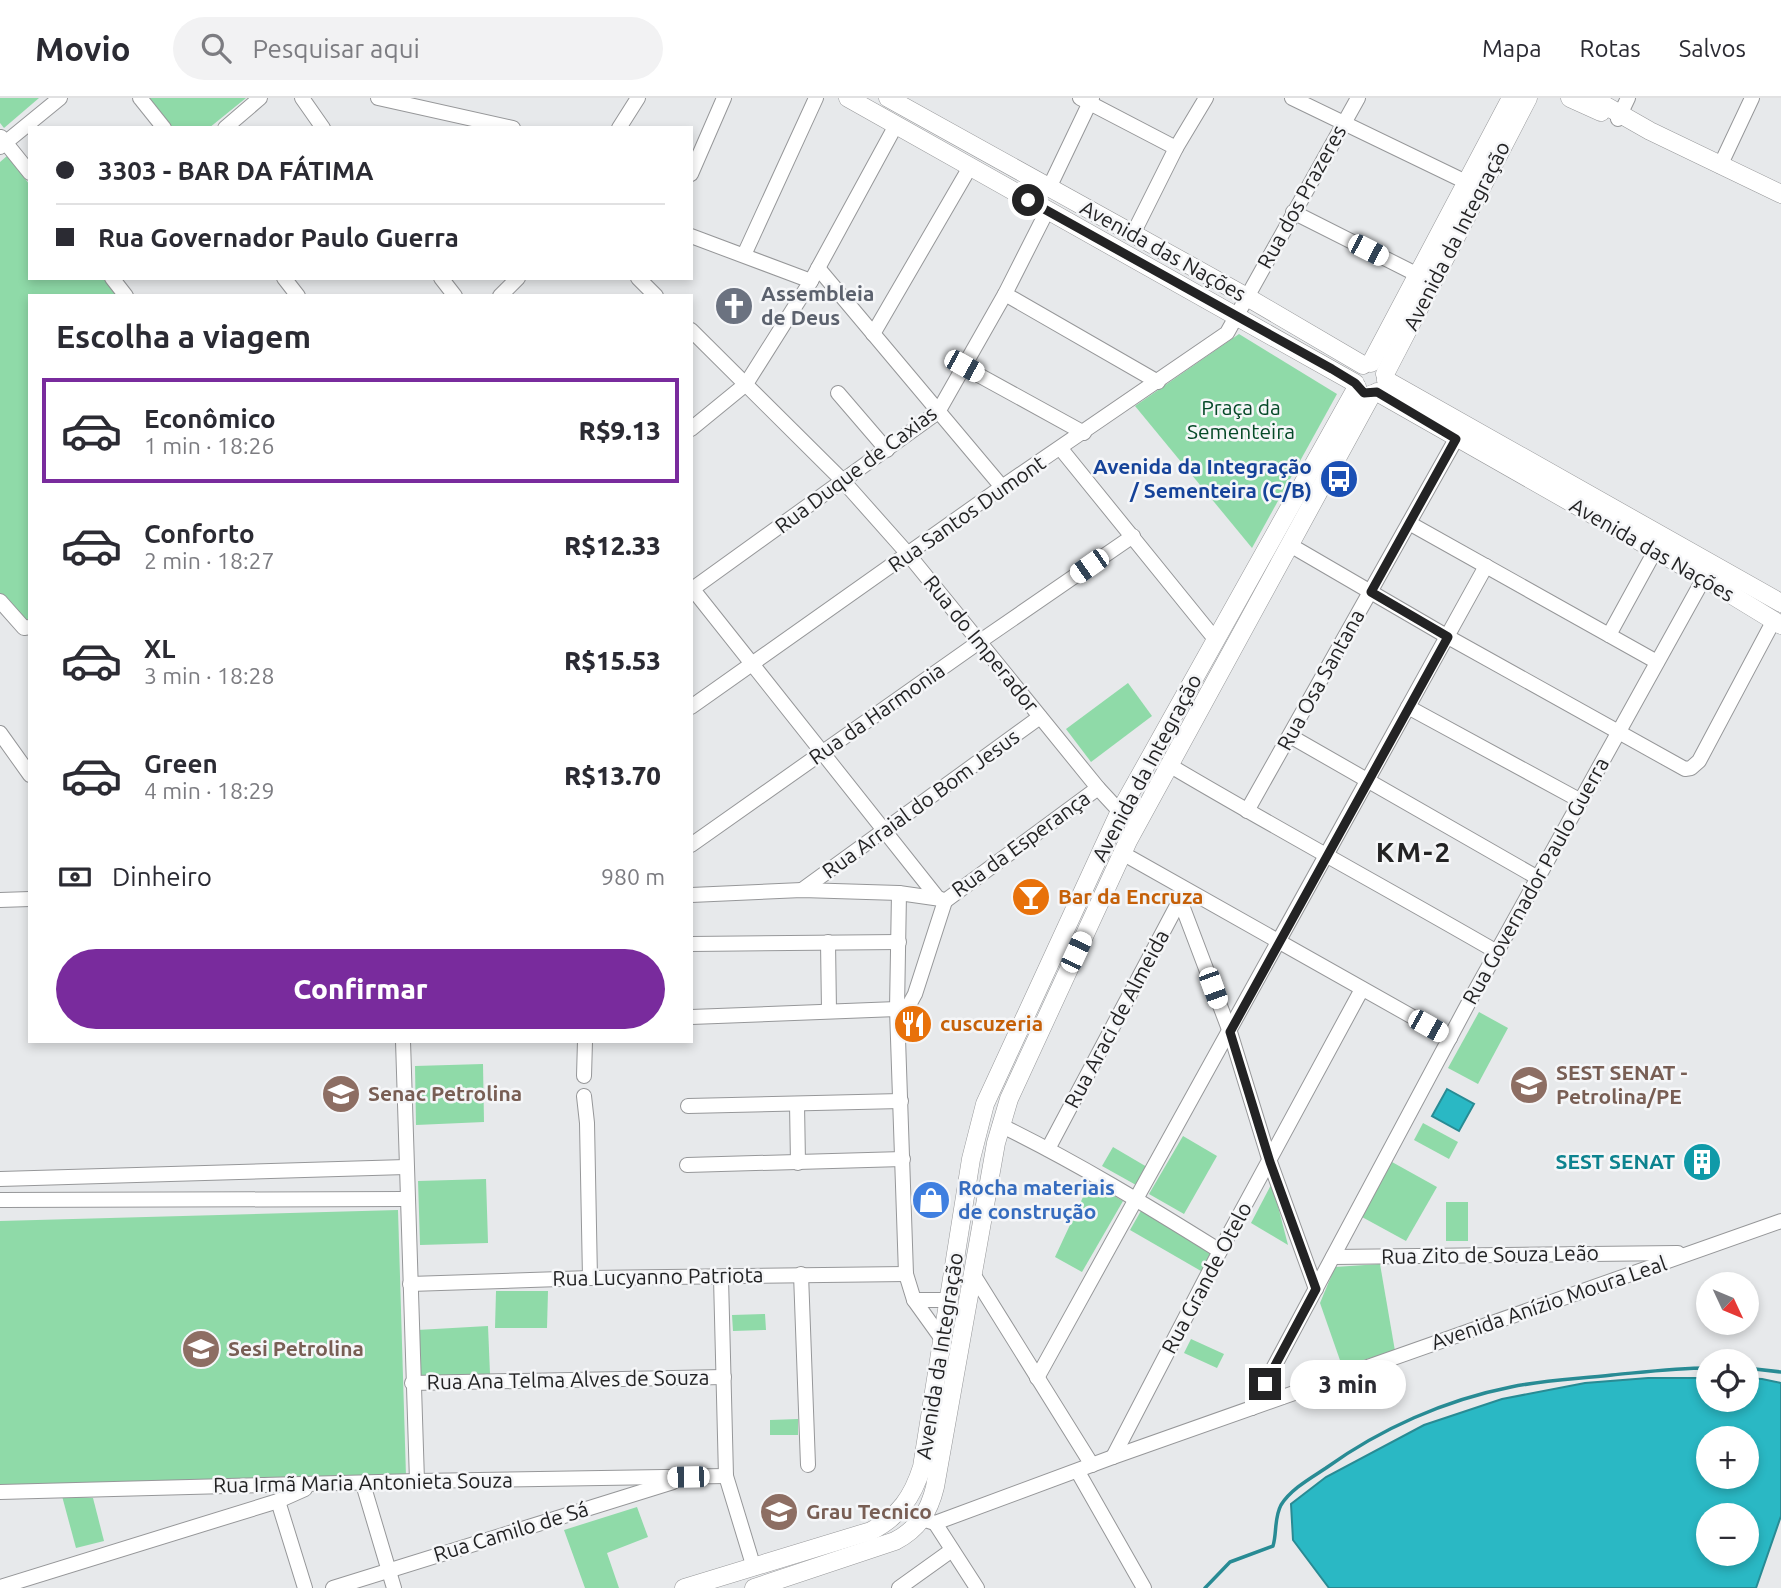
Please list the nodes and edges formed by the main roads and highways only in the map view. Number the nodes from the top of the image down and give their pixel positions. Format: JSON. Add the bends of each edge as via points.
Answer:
{"nodes":[{"id":1,"x":848,"y":98,"type":"edge"},
{"id":2,"x":888,"y":98,"type":"edge"},
{"id":3,"x":1511,"y":98,"type":"edge"},
{"id":4,"x":1528,"y":98,"type":"edge"},
{"id":5,"x":1570,"y":98,"type":"edge"},
{"id":6,"x":1592,"y":98,"type":"edge"},
{"id":7,"x":1622,"y":110,"type":"edge"},
{"id":8,"x":1781,"y":194,"type":"edge"},
{"id":9,"x":1371,"y":380,"type":"junction"},
{"id":10,"x":1781,"y":603,"type":"edge"},
{"id":11,"x":1777,"y":622,"type":"edge"},
{"id":12,"x":971,"y":1159,"type":"junction"},
{"id":13,"x":993,"y":1162,"type":"junction"},
{"id":14,"x":967,"y":1191,"type":"junction"},
{"id":15,"x":987,"y":1194,"type":"junction"},
{"id":16,"x":684,"y":1588,"type":"edge"},
{"id":17,"x":754,"y":1588,"type":"edge"}],
"edges":[{"from":1,"to":9,"type":"main road","name":"Avenida das Nações","via":[[1236,316]]},
{"from":2,"to":9,"type":"main road","name":"Avenida das Nações","via":[[1247,297]]},
{"from":3,"to":9,"type":"main road","name":"Avenida da Integração","via":[[1418,275]]},
{"from":4,"to":9,"type":"main road","name":"Avenida da Integração"},
{"from":5,"to":7,"type":"main road"},
{"from":6,"to":7,"type":"main road"},
{"from":7,"to":8,"type":"main road","via":[[1650,131]]},
{"from":9,"to":10,"type":"main road","name":"Avenida das Nações"},
{"from":9,"to":11,"type":"main road","name":"Avenida das Nações","via":[[1456,439]]},
{"from":9,"to":12,"type":"main road","name":"Avenida da Integração","via":[[1215,639],[1119,813],[991,1090]]},
{"from":9,"to":13,"type":"main road","name":"Avenida da Integração","via":[[1290,545],[1122,853],[1018,1077],[1000,1125]]},
{"from":12,"to":13,"type":"main road"},
{"from":12,"to":14,"type":"main road","name":"Avenida da Integração"},
{"from":13,"to":15,"type":"main road","name":"Avenida da Integração"},
{"from":14,"to":15,"type":"main road","via":[[976,1187]]},
{"from":14,"to":16,"type":"main road","name":"Avenida da Integração","via":[[922,1467],[912,1494],[893,1517],[871,1531]]},
{"from":15,"to":17,"type":"main road","name":"Avenida da Integração","via":[[929,1521],[895,1541]]}]}
